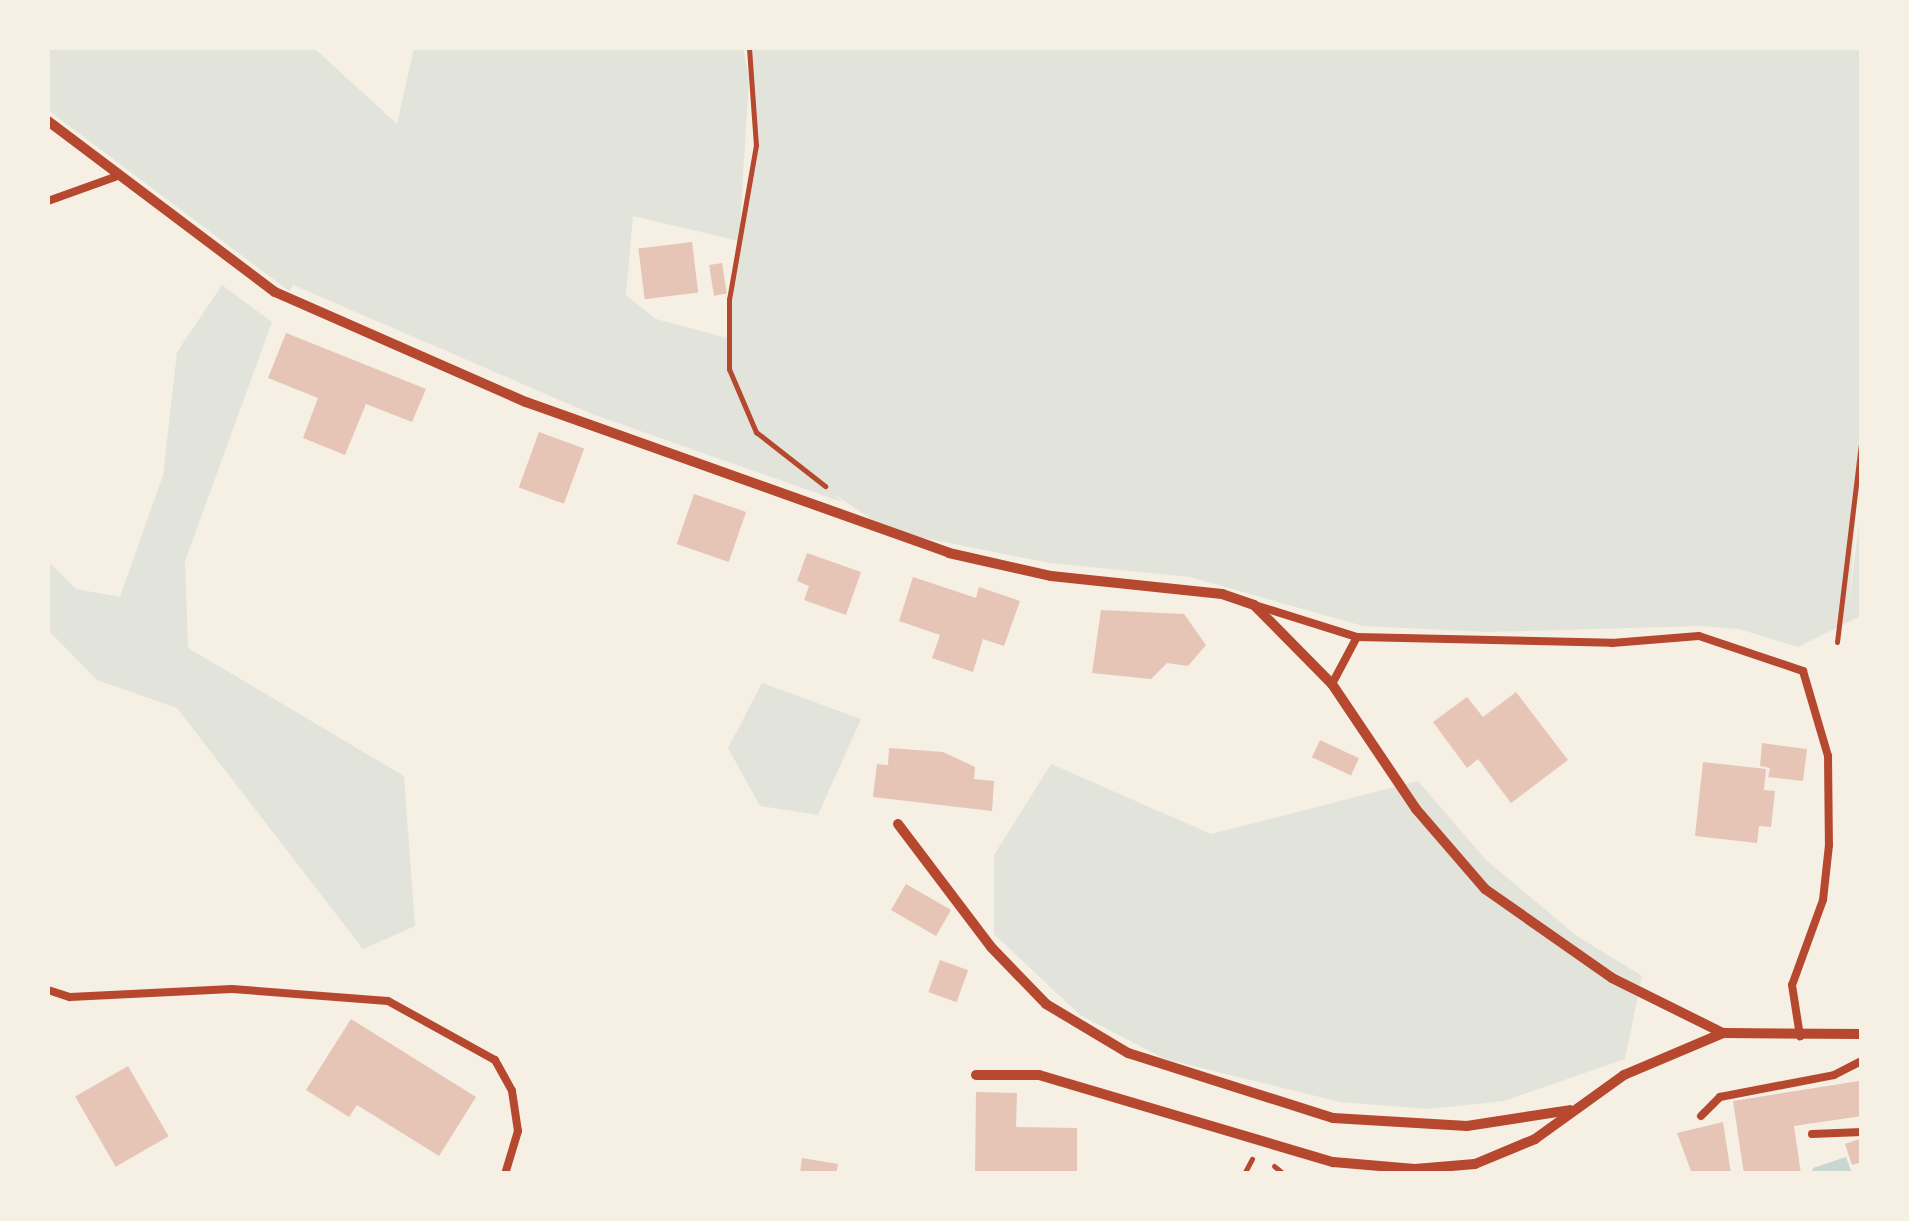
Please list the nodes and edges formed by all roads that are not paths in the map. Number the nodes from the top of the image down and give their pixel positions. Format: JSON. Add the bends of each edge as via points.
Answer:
{"nodes":[{"id":1,"x":48,"y":122,"type":"edge"},
{"id":2,"x":116,"y":177,"type":"junction"},
{"id":3,"x":48,"y":202,"type":"edge"},
{"id":4,"x":1254,"y":605,"type":"junction"},
{"id":5,"x":1357,"y":637,"type":"junction"},
{"id":6,"x":1332,"y":684,"type":"junction"},
{"id":7,"x":898,"y":824,"type":"dead end"},
{"id":8,"x":48,"y":990,"type":"edge"},
{"id":9,"x":1723,"y":1034,"type":"junction"},
{"id":10,"x":1862,"y":1034,"type":"edge"},
{"id":11,"x":1800,"y":1036,"type":"junction"},
{"id":12,"x":1862,"y":1061,"type":"edge"},
{"id":13,"x":976,"y":1075,"type":"dead end"},
{"id":14,"x":1576,"y":1109,"type":"junction"},
{"id":15,"x":1702,"y":1116,"type":"dead end"},
{"id":16,"x":1862,"y":1132,"type":"edge"},
{"id":17,"x":1812,"y":1134,"type":"dead end"},
{"id":18,"x":1432,"y":1171,"type":"edge"},
{"id":19,"x":505,"y":1174,"type":"edge"}],
"edges":[{"from":1,"to":2,"type":"street"},
{"from":2,"to":3,"type":"lane"},
{"from":2,"to":4,"type":"street","via":[[275,292],[526,402],[949,552],[1051,576],[1222,594]]},
{"from":4,"to":5,"type":"lane"},
{"from":4,"to":6,"type":"street"},
{"from":5,"to":6,"type":"lane"},
{"from":5,"to":11,"type":"lane","via":[[1612,642],[1699,636],[1803,671],[1828,756],[1829,845],[1823,900],[1792,984]]},
{"from":6,"to":9,"type":"street","via":[[1416,809],[1485,889],[1612,978]]},
{"from":7,"to":14,"type":"street","via":[[991,947],[1046,1004],[1128,1053],[1332,1118],[1467,1126]]},
{"from":8,"to":19,"type":"lane","via":[[70,997],[232,989],[388,1001],[495,1060],[512,1091],[518,1131]]},
{"from":9,"to":11,"type":"street"},
{"from":9,"to":14,"type":"street","via":[[1624,1074]]},
{"from":10,"to":11,"type":"street"},
{"from":12,"to":15,"type":"lane","via":[[1834,1074],[1720,1097]]},
{"from":13,"to":18,"type":"street","via":[[1039,1074],[1334,1162]]},
{"from":14,"to":18,"type":"street","via":[[1534,1139],[1474,1164]]},
{"from":16,"to":17,"type":"lane"}]}
